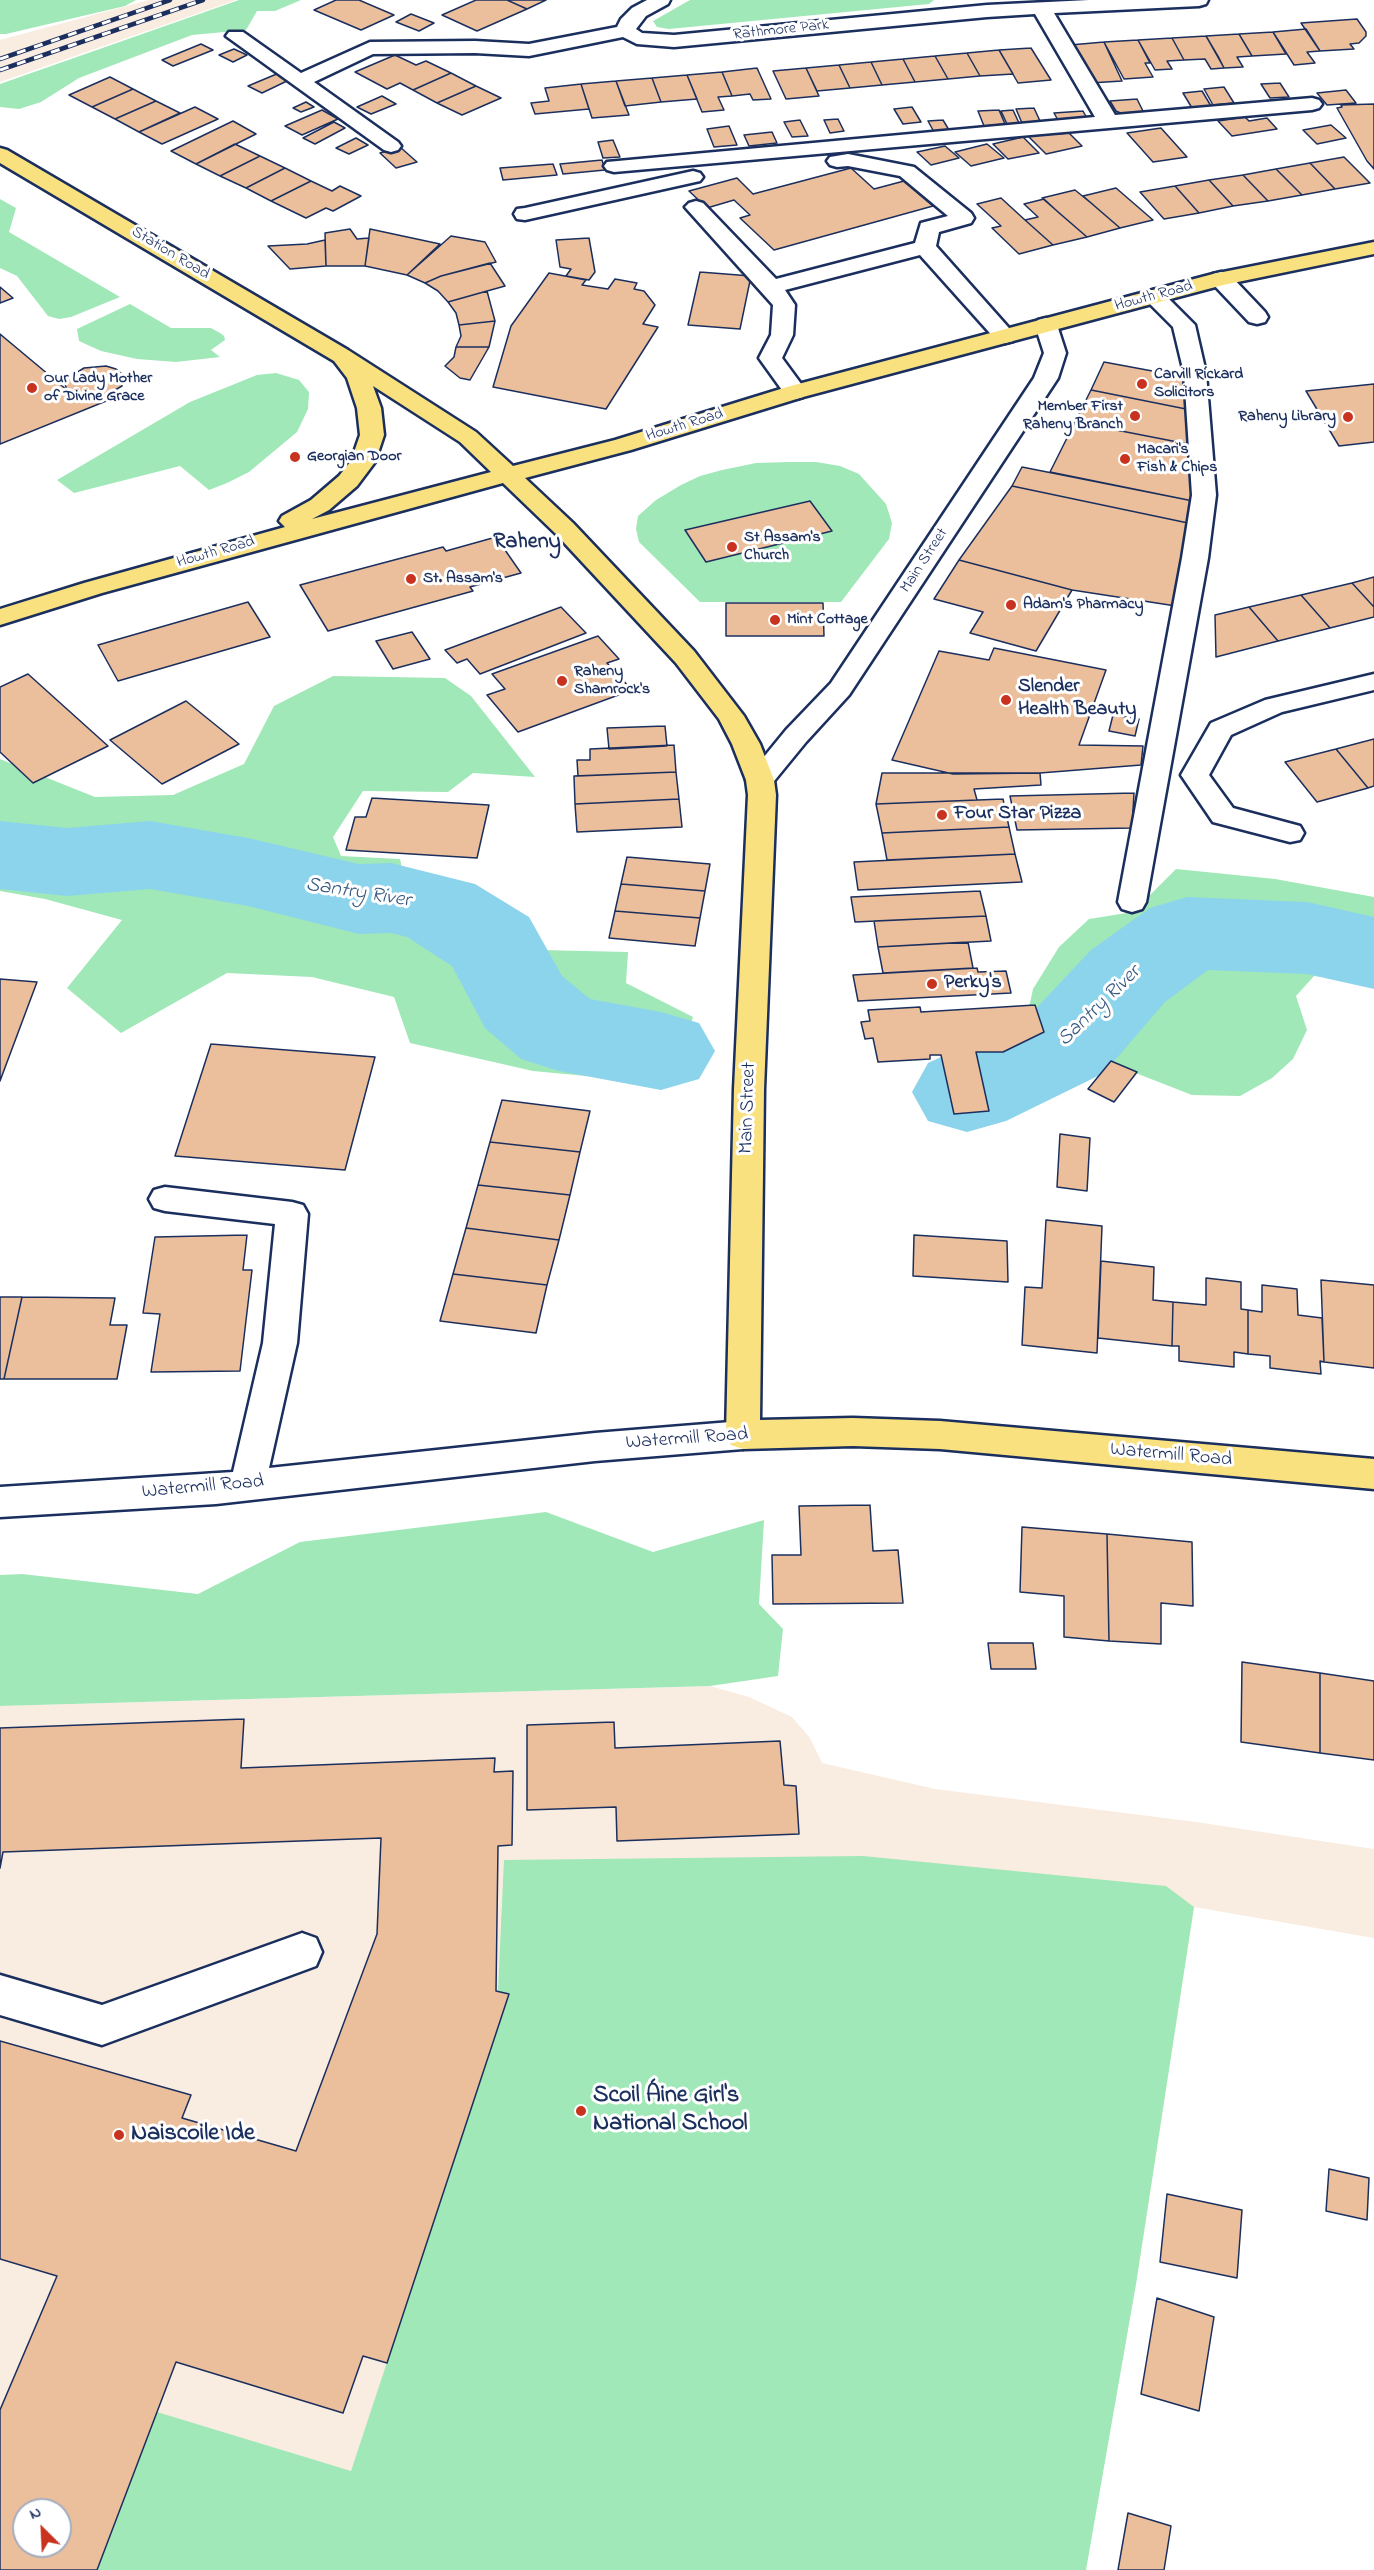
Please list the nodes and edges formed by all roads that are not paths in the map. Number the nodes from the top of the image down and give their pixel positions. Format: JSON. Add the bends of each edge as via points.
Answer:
{"nodes":[{"id":1,"x":661,"y":0,"type":"edge"},
{"id":2,"x":1199,"y":0,"type":"edge"},
{"id":3,"x":985,"y":5,"type":"edge"},
{"id":4,"x":1041,"y":8,"type":"junction"},
{"id":5,"x":626,"y":31,"type":"junction"},
{"id":6,"x":236,"y":36,"type":"dead end"},
{"id":7,"x":300,"y":81,"type":"junction"},
{"id":8,"x":1312,"y":104,"type":"dead end"},
{"id":9,"x":1108,"y":123,"type":"junction"},
{"id":10,"x":391,"y":146,"type":"dead end"},
{"id":11,"x":4,"y":160,"type":"edge"},
{"id":12,"x":614,"y":166,"type":"dead end"},
{"id":13,"x":696,"y":207,"type":"dead end"},
{"id":14,"x":525,"y":214,"type":"dead end"},
{"id":15,"x":925,"y":247,"type":"junction"},
{"id":16,"x":1374,"y":248,"type":"edge"},
{"id":17,"x":1221,"y":279,"type":"junction"},
{"id":18,"x":771,"y":287,"type":"junction"},
{"id":19,"x":1154,"y":297,"type":"junction"},
{"id":20,"x":1257,"y":316,"type":"dead end"},
{"id":21,"x":1046,"y":325,"type":"junction"},
{"id":22,"x":1005,"y":336,"type":"junction"},
{"id":23,"x":340,"y":355,"type":"junction"},
{"id":24,"x":795,"y":392,"type":"junction"},
{"id":25,"x":508,"y":477,"type":"junction"},
{"id":26,"x":202,"y":557,"type":"junction"},
{"id":27,"x":0,"y":617,"type":"edge"},
{"id":28,"x":1374,"y":682,"type":"edge"},
{"id":29,"x":760,"y":780,"type":"junction"},
{"id":30,"x":1290,"y":833,"type":"dead end"},
{"id":31,"x":1132,"y":902,"type":"dead end"},
{"id":32,"x":165,"y":1199,"type":"dead end"},
{"id":33,"x":743,"y":1435,"type":"junction"},
{"id":34,"x":1374,"y":1474,"type":"edge"},
{"id":35,"x":247,"y":1486,"type":"junction"},
{"id":36,"x":0,"y":1502,"type":"edge"},
{"id":37,"x":302,"y":1952,"type":"dead end"},
{"id":38,"x":0,"y":1995,"type":"edge"}],
"edges":[{"from":1,"to":5,"type":"street","via":[[639,12]]},
{"from":2,"to":4,"type":"street","name":"Rathmore Park"},
{"from":3,"to":4,"type":"street","name":"Rathmore Park"},
{"from":3,"to":5,"type":"street","name":"Rathmore Park","via":[[674,41],[638,38]]},
{"from":4,"to":9,"type":"street"},
{"from":5,"to":7,"type":"street","via":[[529,50],[370,48]]},
{"from":6,"to":7,"type":"street"},
{"from":7,"to":10,"type":"street"},
{"from":8,"to":9,"type":"street"},
{"from":9,"to":12,"type":"street"},
{"from":11,"to":23,"type":"main road","name":"Station Road"},
{"from":13,"to":18,"type":"street"},
{"from":14,"to":15,"type":"street","via":[[687,178],[848,160],[907,171],[963,218],[929,228]]},
{"from":15,"to":18,"type":"street"},
{"from":15,"to":22,"type":"street"},
{"from":16,"to":17,"type":"main road","name":"Howth Road"},
{"from":17,"to":19,"type":"main road","name":"Howth Road"},
{"from":17,"to":20,"type":"street"},
{"from":18,"to":24,"type":"street","via":[[784,305],[782,335],[770,358]]},
{"from":19,"to":21,"type":"main road","name":"Howth Road"},
{"from":19,"to":31,"type":"street","via":[[1184,325],[1195,373],[1204,495]]},
{"from":21,"to":22,"type":"main road","name":"Howth Road"},
{"from":21,"to":29,"type":"street","name":"Main Street","via":[[1054,353],[1046,378],[840,689]]},
{"from":22,"to":24,"type":"main road","name":"Howth Road"},
{"from":23,"to":25,"type":"main road","name":"Station Road","via":[[468,437]]},
{"from":23,"to":26,"type":"main road","name":"Station Road","via":[[358,376],[369,408],[372,435],[363,462],[320,505],[279,527]]},
{"from":24,"to":25,"type":"main road","name":"Howth Road"},
{"from":25,"to":26,"type":"main road","name":"Howth Road"},
{"from":25,"to":29,"type":"main road","name":"Main Street","via":[[564,528],[685,657],[731,716]]},
{"from":26,"to":27,"type":"main road","name":"Howth Road"},
{"from":28,"to":30,"type":"street","via":[[1274,706],[1221,729],[1195,775],[1223,815]]},
{"from":29,"to":33,"type":"main road","name":"Main Street"},
{"from":32,"to":35,"type":"street","via":[[292,1214],[280,1343]]},
{"from":33,"to":34,"type":"main road","name":"Watermill Road","via":[[940,1435]]},
{"from":33,"to":35,"type":"street","name":"Watermill Road","via":[[595,1447]]},
{"from":35,"to":36,"type":"street","name":"Watermill Road"},
{"from":37,"to":38,"type":"street","via":[[102,2025]]}]}
